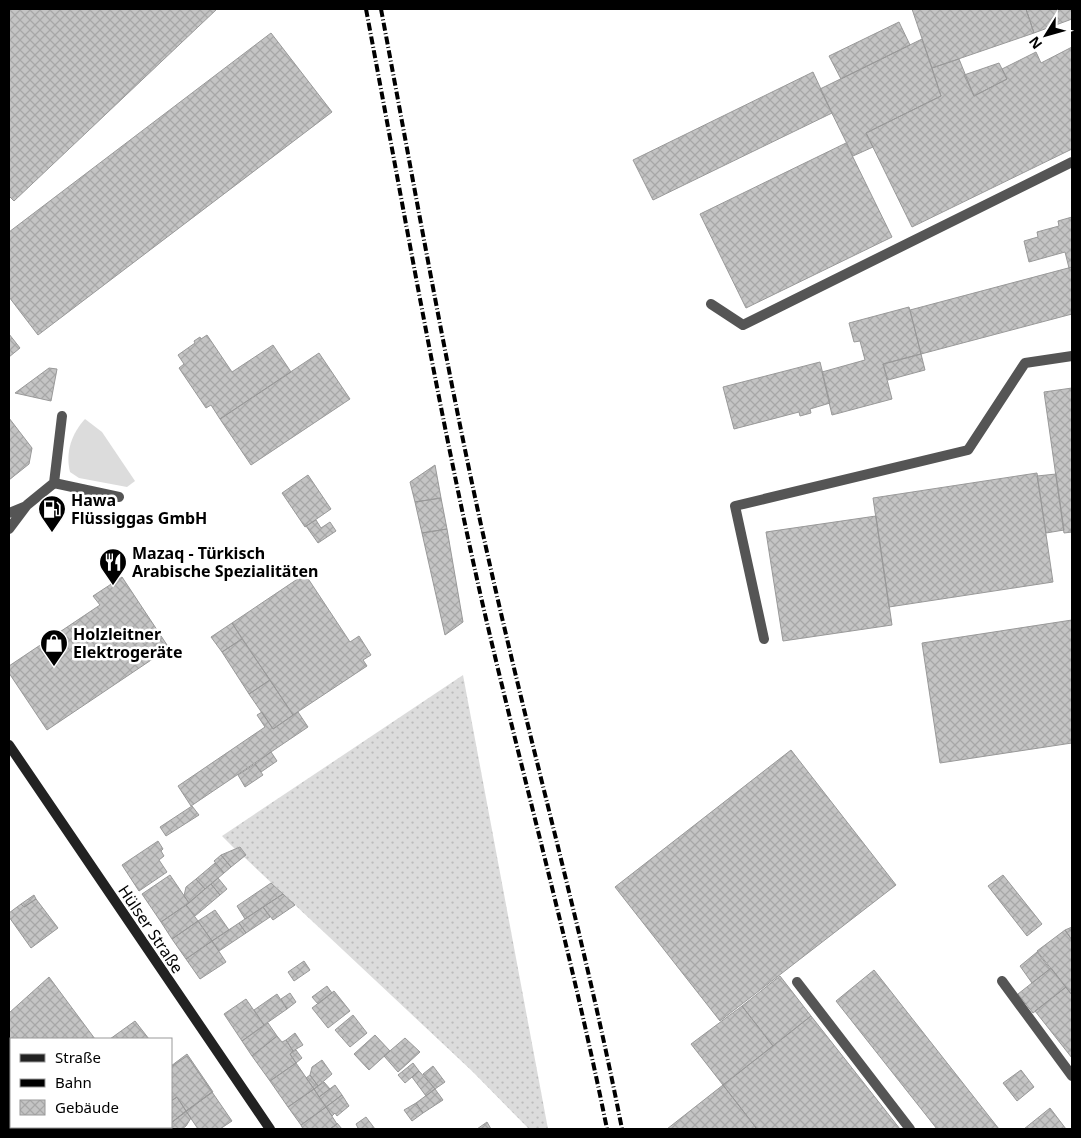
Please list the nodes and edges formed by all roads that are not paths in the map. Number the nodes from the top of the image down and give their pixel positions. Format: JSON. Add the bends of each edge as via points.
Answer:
{"nodes":[{"id":1,"x":1072,"y":162,"type":"edge"},
{"id":2,"x":711,"y":304,"type":"dead end"},
{"id":3,"x":1072,"y":356,"type":"edge"},
{"id":4,"x":62,"y":416,"type":"dead end"},
{"id":5,"x":54,"y":483,"type":"junction"},
{"id":6,"x":119,"y":497,"type":"dead end"},
{"id":7,"x":27,"y":505,"type":"junction"},
{"id":8,"x":9,"y":513,"type":"edge"},
{"id":9,"x":9,"y":529,"type":"edge"},
{"id":10,"x":764,"y":639,"type":"dead end"},
{"id":11,"x":9,"y":745,"type":"edge"},
{"id":12,"x":1002,"y":981,"type":"dead end"},
{"id":13,"x":797,"y":982,"type":"dead end"},
{"id":14,"x":1072,"y":1076,"type":"edge"},
{"id":15,"x":270,"y":1129,"type":"edge"},
{"id":16,"x":910,"y":1129,"type":"edge"}],
"edges":[{"from":1,"to":2,"type":"street","via":[[743,325]]},
{"from":3,"to":10,"type":"street","via":[[1025,363],[968,450],[735,506]]},
{"from":4,"to":5,"type":"street"},
{"from":5,"to":6,"type":"street"},
{"from":5,"to":7,"type":"street"},
{"from":7,"to":8,"type":"street"},
{"from":7,"to":9,"type":"street"},
{"from":11,"to":15,"type":"main road","name":"Hülser Straße"},
{"from":12,"to":14,"type":"street"},
{"from":13,"to":16,"type":"street"}]}
